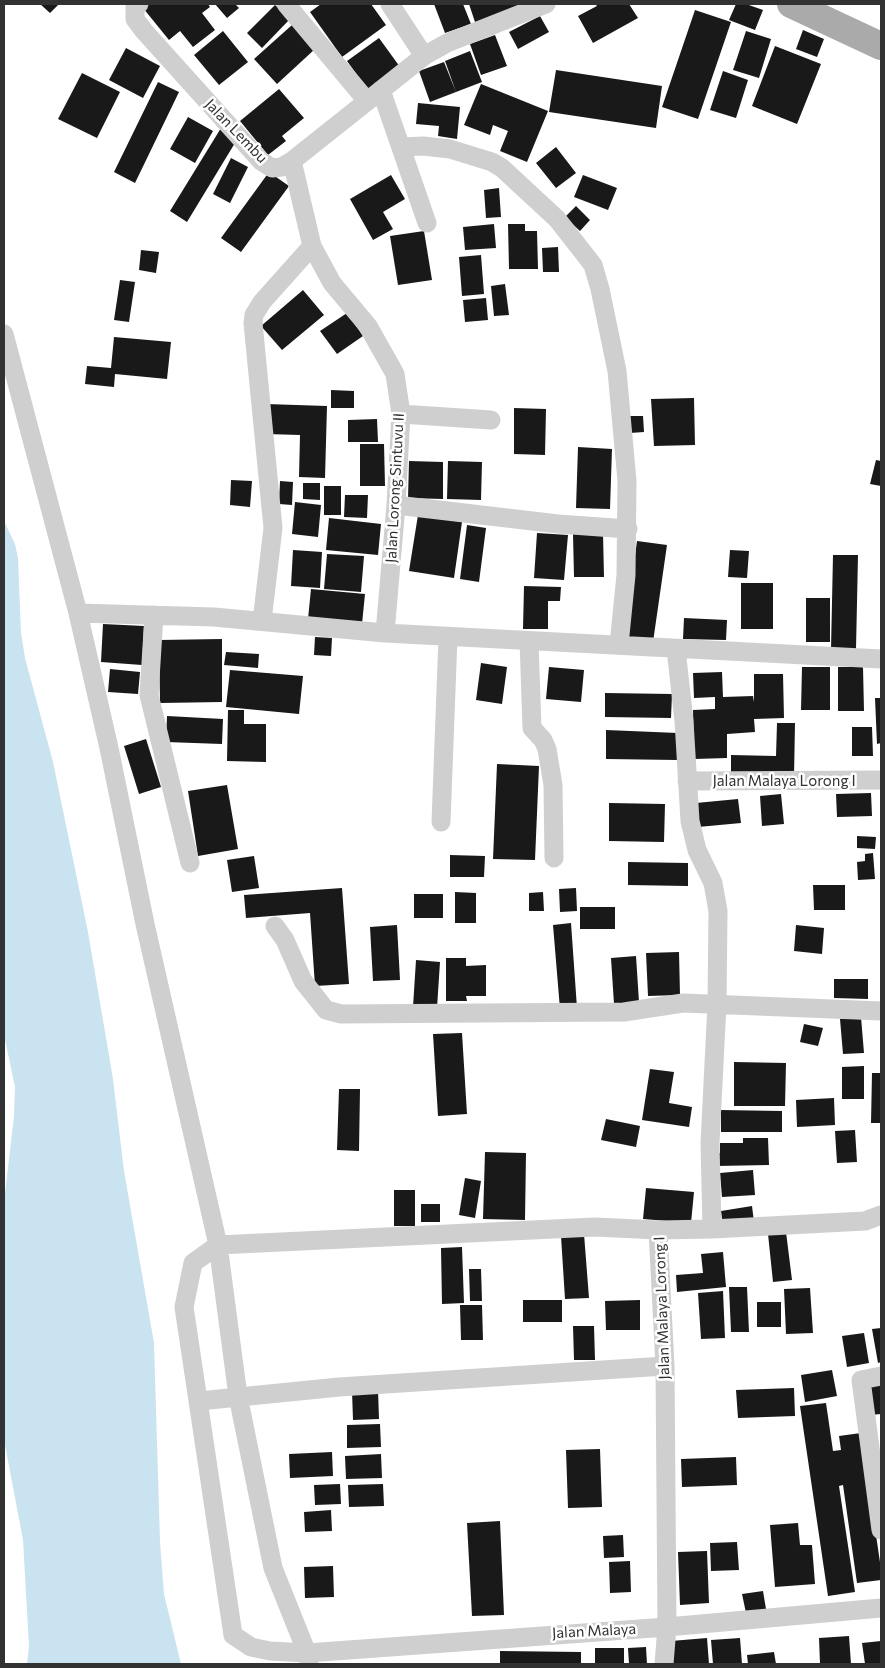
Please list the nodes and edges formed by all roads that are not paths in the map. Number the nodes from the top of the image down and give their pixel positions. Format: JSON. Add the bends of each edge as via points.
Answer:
{"nodes":[{"id":1,"x":139,"y":4,"type":"edge"},
{"id":2,"x":286,"y":4,"type":"edge"},
{"id":3,"x":390,"y":4,"type":"edge"},
{"id":4,"x":546,"y":4,"type":"edge"},
{"id":5,"x":791,"y":4,"type":"edge"},
{"id":6,"x":881,"y":46,"type":"edge"},
{"id":7,"x":424,"y":56,"type":"junction"},
{"id":8,"x":374,"y":96,"type":"junction"},
{"id":9,"x":401,"y":147,"type":"junction"},
{"id":10,"x":292,"y":161,"type":"junction"},
{"id":11,"x":427,"y":223,"type":"dead end"},
{"id":12,"x":312,"y":246,"type":"junction"},
{"id":13,"x":4,"y":334,"type":"edge"},
{"id":14,"x":400,"y":414,"type":"junction"},
{"id":15,"x":491,"y":420,"type":"dead end"},
{"id":16,"x":396,"y":506,"type":"junction"},
{"id":17,"x":628,"y":529,"type":"junction"},
{"id":18,"x":78,"y":613,"type":"junction"},
{"id":19,"x":154,"y":615,"type":"junction"},
{"id":20,"x":262,"y":621,"type":"junction"},
{"id":21,"x":384,"y":633,"type":"junction"},
{"id":22,"x":448,"y":637,"type":"junction"},
{"id":23,"x":529,"y":641,"type":"junction"},
{"id":24,"x":619,"y":646,"type":"junction"},
{"id":25,"x":676,"y":649,"type":"junction"},
{"id":26,"x":881,"y":659,"type":"edge"},
{"id":27,"x":881,"y":780,"type":"edge"},
{"id":28,"x":687,"y":782,"type":"junction"},
{"id":29,"x":441,"y":822,"type":"dead end"},
{"id":30,"x":554,"y":858,"type":"dead end"},
{"id":31,"x":190,"y":864,"type":"dead end"},
{"id":32,"x":275,"y":926,"type":"dead end"},
{"id":33,"x":717,"y":1004,"type":"junction"},
{"id":34,"x":881,"y":1011,"type":"edge"},
{"id":35,"x":881,"y":1215,"type":"edge"},
{"id":36,"x":712,"y":1229,"type":"junction"},
{"id":37,"x":658,"y":1230,"type":"junction"},
{"id":38,"x":218,"y":1245,"type":"junction"},
{"id":39,"x":665,"y":1366,"type":"junction"},
{"id":40,"x":881,"y":1376,"type":"edge"},
{"id":41,"x":238,"y":1396,"type":"junction"},
{"id":42,"x":199,"y":1401,"type":"junction"},
{"id":43,"x":881,"y":1530,"type":"edge"},
{"id":44,"x":881,"y":1608,"type":"edge"},
{"id":45,"x":667,"y":1627,"type":"junction"},
{"id":46,"x":308,"y":1658,"type":"edge"},
{"id":47,"x":664,"y":1664,"type":"edge"}],
"edges":[{"from":1,"to":10,"type":"street","name":"Jalan Lembu","via":[[134,15],[139,25],[261,161],[272,168]]},
{"from":2,"to":8,"type":"street"},
{"from":3,"to":7,"type":"street"},
{"from":4,"to":7,"type":"street","name":"Jalan Lembu","via":[[447,43]]},
{"from":5,"to":6,"type":"main road"},
{"from":7,"to":8,"type":"street","name":"Jalan Lembu"},
{"from":8,"to":9,"type":"street"},
{"from":8,"to":10,"type":"street","name":"Jalan Lembu"},
{"from":9,"to":11,"type":"street"},
{"from":9,"to":17,"type":"street","via":[[450,149],[502,168],[566,229],[593,265],[617,371]]},
{"from":10,"to":12,"type":"street","name":"Jalan Lorong Sintuvu II"},
{"from":12,"to":14,"type":"street","name":"Jalan Lorong Sintuvu II","via":[[332,283],[368,326],[391,364]]},
{"from":12,"to":20,"type":"street","via":[[254,315],[273,528]]},
{"from":13,"to":18,"type":"street"},
{"from":14,"to":15,"type":"street"},
{"from":14,"to":16,"type":"street","name":"Jalan Lorong Sintuvu II"},
{"from":16,"to":17,"type":"street"},
{"from":16,"to":21,"type":"street","name":"Jalan Lorong Sintuvu II"},
{"from":17,"to":24,"type":"street"},
{"from":18,"to":19,"type":"street"},
{"from":18,"to":38,"type":"street"},
{"from":19,"to":20,"type":"street"},
{"from":19,"to":31,"type":"street","via":[[149,695]]},
{"from":20,"to":21,"type":"street"},
{"from":21,"to":22,"type":"street"},
{"from":22,"to":23,"type":"street"},
{"from":22,"to":29,"type":"street"},
{"from":23,"to":24,"type":"street"},
{"from":23,"to":30,"type":"street","via":[[532,728],[547,749],[553,785]]},
{"from":24,"to":25,"type":"street"},
{"from":25,"to":26,"type":"street"},
{"from":25,"to":28,"type":"street"},
{"from":27,"to":28,"type":"street","name":"Jalan Malaya Lorong I"},
{"from":28,"to":33,"type":"street","via":[[690,821],[697,850],[713,883],[718,911]]},
{"from":32,"to":33,"type":"street","via":[[308,986],[326,1010],[341,1014],[624,1012],[683,1003]]},
{"from":33,"to":34,"type":"street"},
{"from":33,"to":36,"type":"street","via":[[710,1143]]},
{"from":35,"to":36,"type":"street","name":"Jalan Malaya Lorong I","via":[[865,1221]]},
{"from":36,"to":37,"type":"street","name":"Jalan Malaya Lorong I"},
{"from":37,"to":38,"type":"street","via":[[595,1227]]},
{"from":37,"to":39,"type":"street","name":"Jalan Malaya Lorong I"},
{"from":38,"to":41,"type":"street"},
{"from":38,"to":42,"type":"street","name":"Jalan Malaya","via":[[193,1264],[184,1307]]},
{"from":39,"to":41,"type":"street"},
{"from":39,"to":45,"type":"street","name":"Jalan Malaya Lorong I"},
{"from":40,"to":43,"type":"street","via":[[861,1380]]},
{"from":41,"to":42,"type":"street"},
{"from":41,"to":46,"type":"street","via":[[273,1568]]},
{"from":42,"to":46,"type":"street","name":"Jalan Malaya","via":[[233,1635],[251,1648]]},
{"from":44,"to":45,"type":"street","name":"Jalan Malaya"},
{"from":45,"to":46,"type":"street","name":"Jalan Malaya"},
{"from":45,"to":47,"type":"street","name":"Jalan Malaya Lorong I"}]}
